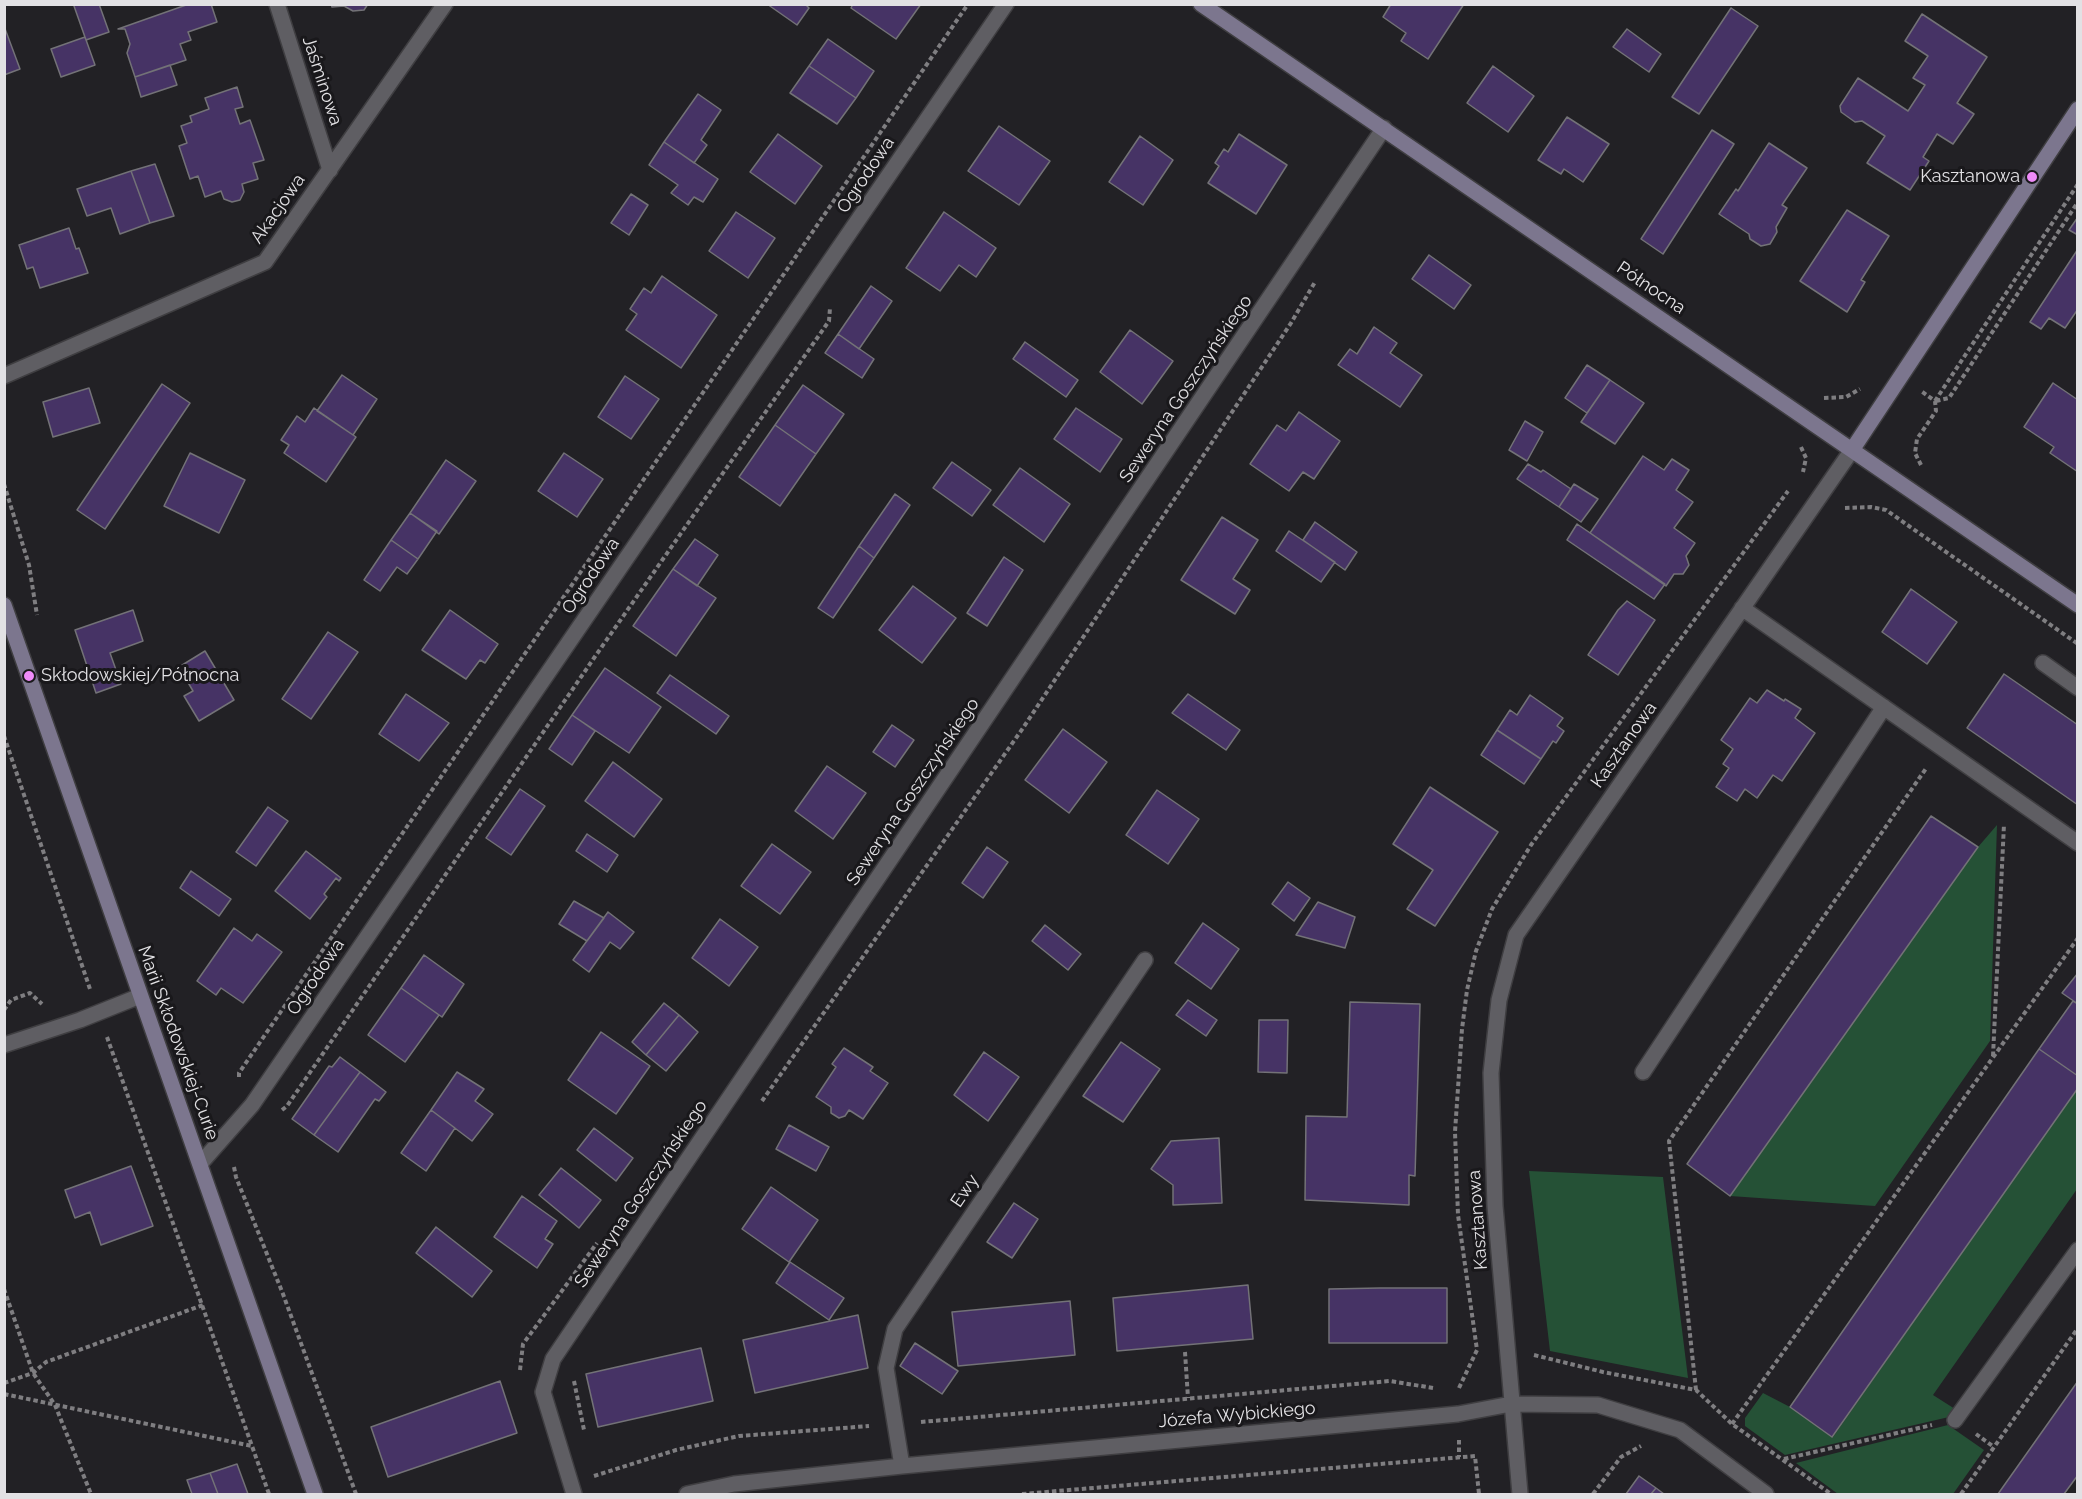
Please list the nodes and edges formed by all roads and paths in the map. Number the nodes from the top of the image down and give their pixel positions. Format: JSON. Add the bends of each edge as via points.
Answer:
{"nodes":[{"id":1,"x":277,"y":4,"type":"edge"},
{"id":2,"x":445,"y":4,"type":"edge"},
{"id":3,"x":968,"y":4,"type":"edge"},
{"id":4,"x":1006,"y":4,"type":"edge"},
{"id":5,"x":1201,"y":4,"type":"edge"},
{"id":6,"x":2078,"y":109,"type":"edge"},
{"id":7,"x":1384,"y":128,"type":"junction"},
{"id":8,"x":330,"y":170,"type":"junction"},
{"id":9,"x":2078,"y":184,"type":"edge"},
{"id":10,"x":2078,"y":202,"type":"edge"},
{"id":11,"x":1320,"y":274,"type":"dead end"},
{"id":12,"x":831,"y":303,"type":"dead end"},
{"id":13,"x":4,"y":376,"type":"edge"},
{"id":14,"x":1851,"y":450,"type":"junction"},
{"id":15,"x":4,"y":484,"type":"edge"},
{"id":16,"x":1886,"y":510,"type":"dead end"},
{"id":17,"x":4,"y":605,"type":"edge"},
{"id":18,"x":2078,"y":605,"type":"edge"},
{"id":19,"x":1742,"y":608,"type":"junction"},
{"id":20,"x":38,"y":618,"type":"dead end"},
{"id":21,"x":2078,"y":644,"type":"edge"},
{"id":22,"x":2043,"y":663,"type":"dead end"},
{"id":23,"x":2078,"y":688,"type":"edge"},
{"id":24,"x":1884,"y":707,"type":"junction"},
{"id":25,"x":4,"y":736,"type":"edge"},
{"id":26,"x":1928,"y":765,"type":"dead end"},
{"id":27,"x":2005,"y":820,"type":"dead end"},
{"id":28,"x":2078,"y":843,"type":"edge"},
{"id":29,"x":2078,"y":938,"type":"edge"},
{"id":30,"x":1146,"y":960,"type":"dead end"},
{"id":31,"x":140,"y":996,"type":"junction"},
{"id":32,"x":48,"y":1006,"type":"dead end"},
{"id":33,"x":4,"y":1010,"type":"edge"},
{"id":34,"x":80,"y":1020,"type":"junction"},
{"id":35,"x":4,"y":1045,"type":"edge"},
{"id":36,"x":1993,"y":1057,"type":"junction"},
{"id":37,"x":1643,"y":1071,"type":"dead end"},
{"id":38,"x":239,"y":1080,"type":"dead end"},
{"id":39,"x":756,"y":1109,"type":"dead end"},
{"id":40,"x":280,"y":1112,"type":"dead end"},
{"id":41,"x":233,"y":1162,"type":"dead end"},
{"id":42,"x":200,"y":1164,"type":"junction"},
{"id":43,"x":2078,"y":1250,"type":"edge"},
{"id":44,"x":4,"y":1289,"type":"edge"},
{"id":45,"x":204,"y":1305,"type":"junction"},
{"id":46,"x":2078,"y":1328,"type":"edge"},
{"id":47,"x":1477,"y":1350,"type":"dead end"},
{"id":48,"x":1185,"y":1352,"type":"dead end"},
{"id":49,"x":33,"y":1373,"type":"junction"},
{"id":50,"x":572,"y":1373,"type":"dead end"},
{"id":51,"x":4,"y":1383,"type":"edge"},
{"id":52,"x":1434,"y":1388,"type":"dead end"},
{"id":53,"x":1696,"y":1390,"type":"dead end"},
{"id":54,"x":1456,"y":1392,"type":"dead end"},
{"id":55,"x":4,"y":1394,"type":"edge"},
{"id":56,"x":1188,"y":1398,"type":"junction"},
{"id":57,"x":1511,"y":1404,"type":"junction"},
{"id":58,"x":55,"y":1405,"type":"junction"},
{"id":59,"x":1955,"y":1419,"type":"junction"},
{"id":60,"x":894,"y":1424,"type":"junction"},
{"id":61,"x":1732,"y":1424,"type":"dead end"},
{"id":62,"x":587,"y":1441,"type":"dead end"},
{"id":63,"x":1646,"y":1443,"type":"dead end"},
{"id":64,"x":253,"y":1446,"type":"junction"},
{"id":65,"x":1994,"y":1447,"type":"junction"},
{"id":66,"x":1783,"y":1460,"type":"dead end"},
{"id":67,"x":902,"y":1466,"type":"junction"},
{"id":68,"x":572,"y":1488,"type":"edge"},
{"id":69,"x":91,"y":1494,"type":"edge"},
{"id":70,"x":269,"y":1494,"type":"edge"},
{"id":71,"x":315,"y":1494,"type":"edge"},
{"id":72,"x":356,"y":1494,"type":"edge"},
{"id":73,"x":687,"y":1494,"type":"edge"},
{"id":74,"x":1022,"y":1494,"type":"edge"},
{"id":75,"x":1479,"y":1494,"type":"edge"},
{"id":76,"x":1520,"y":1494,"type":"edge"},
{"id":77,"x":1593,"y":1494,"type":"edge"},
{"id":78,"x":1766,"y":1494,"type":"edge"},
{"id":79,"x":1961,"y":1494,"type":"edge"}],
"edges":[{"from":1,"to":8,"type":"street","name":"Jaśminowa"},
{"from":2,"to":8,"type":"street","name":"Akacjowa"},
{"from":3,"to":38,"type":"path","via":[[239,1073]]},
{"from":4,"to":42,"type":"street","name":"Ogrodowa","via":[[252,1105]]},
{"from":5,"to":7,"type":"street","name":"Północna"},
{"from":6,"to":14,"type":"street","name":"Kasztanowa"},
{"from":7,"to":14,"type":"street","name":"Północna"},
{"from":7,"to":68,"type":"street","name":"Seweryna Goszczyńskiego","via":[[553,1359],[543,1392]]},
{"from":8,"to":13,"type":"street","name":"Akacjowa","via":[[265,262]]},
{"from":9,"to":10,"type":"path","via":[[1935,401],[1949,398]]},
{"from":11,"to":39,"type":"path","via":[[1023,728]]},
{"from":12,"to":40,"type":"path","via":[[829,321]]},
{"from":14,"to":18,"type":"street","name":"Północna"},
{"from":14,"to":19,"type":"street","name":"Kasztanowa"},
{"from":15,"to":20,"type":"path","via":[[29,565]]},
{"from":16,"to":21,"type":"path"},
{"from":17,"to":31,"type":"street","name":"Marii Skłodowskiej-Curie"},
{"from":19,"to":24,"type":"street"},
{"from":19,"to":57,"type":"street","name":"Kasztanowa","via":[[1516,935],[1499,1000],[1491,1073],[1495,1206]]},
{"from":22,"to":23,"type":"street"},
{"from":24,"to":28,"type":"street"},
{"from":24,"to":37,"type":"street"},
{"from":25,"to":34,"type":"path","via":[[92,993],[75,1002]]},
{"from":26,"to":53,"type":"path","via":[[1669,1141]]},
{"from":27,"to":36,"type":"path"},
{"from":29,"to":36,"type":"path"},
{"from":30,"to":60,"type":"street","name":"Ewy","via":[[894,1329],[886,1368]]},
{"from":31,"to":34,"type":"street"},
{"from":31,"to":42,"type":"street","name":"Marii Skłodowskiej-Curie"},
{"from":32,"to":33,"type":"path","via":[[30,993],[11,1000]]},
{"from":34,"to":35,"type":"street"},
{"from":34,"to":45,"type":"path","via":[[86,1039],[106,1032]]},
{"from":36,"to":61,"type":"path"},
{"from":41,"to":72,"type":"path"},
{"from":42,"to":71,"type":"street","name":"Marii Skłodowskiej-Curie"},
{"from":43,"to":59,"type":"street"},
{"from":44,"to":49,"type":"path"},
{"from":45,"to":49,"type":"path","via":[[46,1362]]},
{"from":45,"to":64,"type":"path"},
{"from":46,"to":65,"type":"path"},
{"from":47,"to":54,"type":"path"},
{"from":48,"to":56,"type":"path"},
{"from":49,"to":51,"type":"path"},
{"from":49,"to":58,"type":"path"},
{"from":50,"to":62,"type":"path"},
{"from":52,"to":56,"type":"path","via":[[1390,1381]]},
{"from":55,"to":58,"type":"path"},
{"from":56,"to":60,"type":"path"},
{"from":57,"to":67,"type":"street","name":"Józefa Wybickiego","via":[[1458,1414]]},
{"from":57,"to":76,"type":"street","name":"Kasztanowa"},
{"from":57,"to":78,"type":"street","name":"Józefa Wybickiego","via":[[1598,1405],[1680,1430]]},
{"from":58,"to":64,"type":"path"},
{"from":58,"to":69,"type":"path"},
{"from":59,"to":65,"type":"path"},
{"from":59,"to":66,"type":"path"},
{"from":60,"to":67,"type":"street","name":"Ewy"},
{"from":60,"to":68,"type":"path","via":[[739,1436],[676,1450]]},
{"from":63,"to":77,"type":"path","via":[[1621,1456]]},
{"from":64,"to":70,"type":"path"},
{"from":65,"to":79,"type":"path"},
{"from":67,"to":73,"type":"street","name":"Józefa Wybickiego","via":[[734,1484]]},
{"from":74,"to":75,"type":"path","via":[[1475,1456]]}]}
